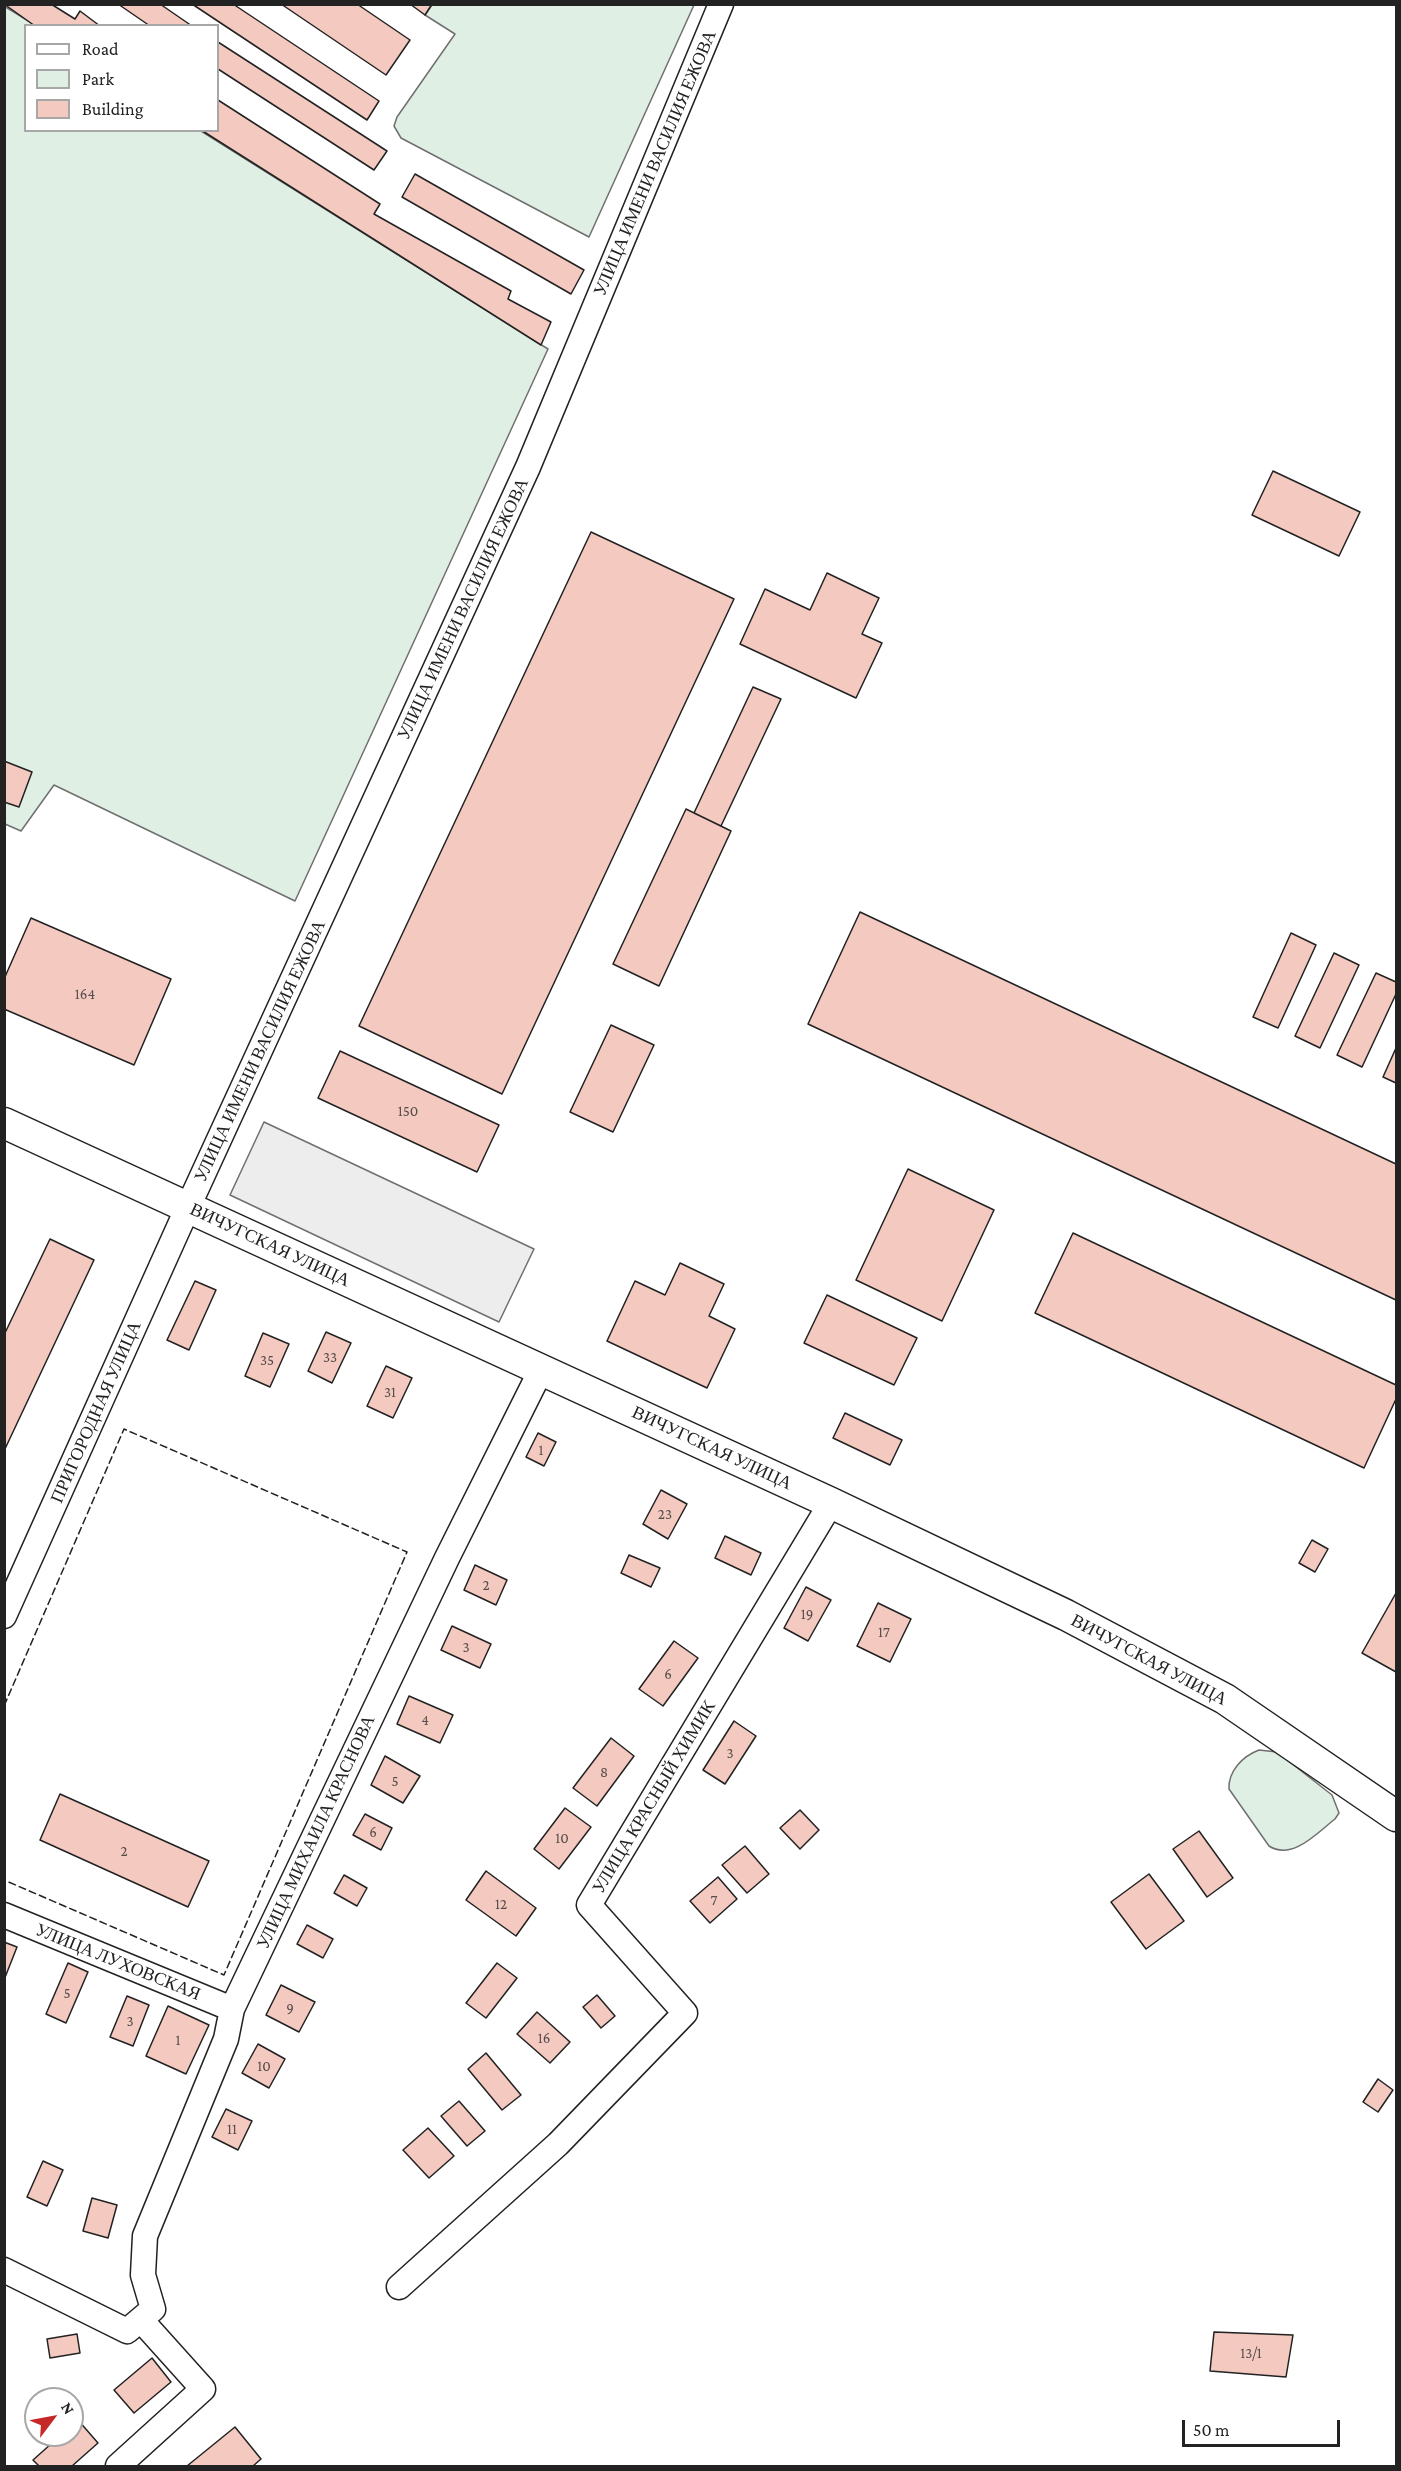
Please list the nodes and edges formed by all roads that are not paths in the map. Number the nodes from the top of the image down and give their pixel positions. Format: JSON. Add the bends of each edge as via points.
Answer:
{"nodes":[{"id":1,"x":721,"y":4,"type":"edge"},
{"id":2,"x":4,"y":1123,"type":"edge"},
{"id":3,"x":188,"y":1207,"type":"junction"},
{"id":4,"x":541,"y":1370,"type":"junction"},
{"id":5,"x":831,"y":1503,"type":"junction"},
{"id":6,"x":4,"y":1616,"type":"edge"},
{"id":7,"x":1396,"y":1816,"type":"edge"},
{"id":8,"x":4,"y":1915,"type":"edge"},
{"id":9,"x":232,"y":2009,"type":"junction"},
{"id":10,"x":4,"y":2270,"type":"edge"},
{"id":11,"x":399,"y":2287,"type":"dead end"},
{"id":12,"x":147,"y":2315,"type":"junction"},
{"id":13,"x":118,"y":2466,"type":"edge"}],
"edges":[{"from":1,"to":3,"type":"street","name":"УЛИЦА ИМЕНИ ВАСИЛИЯ ЕЖОВА","via":[[528,466]]},
{"from":2,"to":3,"type":"main road","name":"ВИЧУГСКАЯ УЛИЦА"},
{"from":3,"to":4,"type":"main road","name":"ВИЧУГСКАЯ УЛИЦА"},
{"from":3,"to":6,"type":"street","name":"ПРИГОРОДНАЯ УЛИЦА"},
{"from":4,"to":5,"type":"main road","name":"ВИЧУГСКАЯ УЛИЦА"},
{"from":4,"to":9,"type":"street","name":"УЛИЦА МИХАИЛА КРАСНОВА"},
{"from":5,"to":7,"type":"main road","name":"ВИЧУГСКАЯ УЛИЦА","via":[[1183,1675],[1261,1722]]},
{"from":5,"to":11,"type":"street","name":"УЛИЦА КРАСНЫЙ ХИМИК","via":[[589,1905],[685,2013],[558,2144]]},
{"from":8,"to":9,"type":"street","name":"УЛИЦА ЛУХОВСКАЯ"},
{"from":9,"to":12,"type":"street","name":"УЛИЦА МИХАИЛА КРАСНОВА","via":[[226,2040],[145,2236]]},
{"from":10,"to":12,"type":"street","via":[[127,2331]]},
{"from":12,"to":13,"type":"street","via":[[203,2389]]}]}
